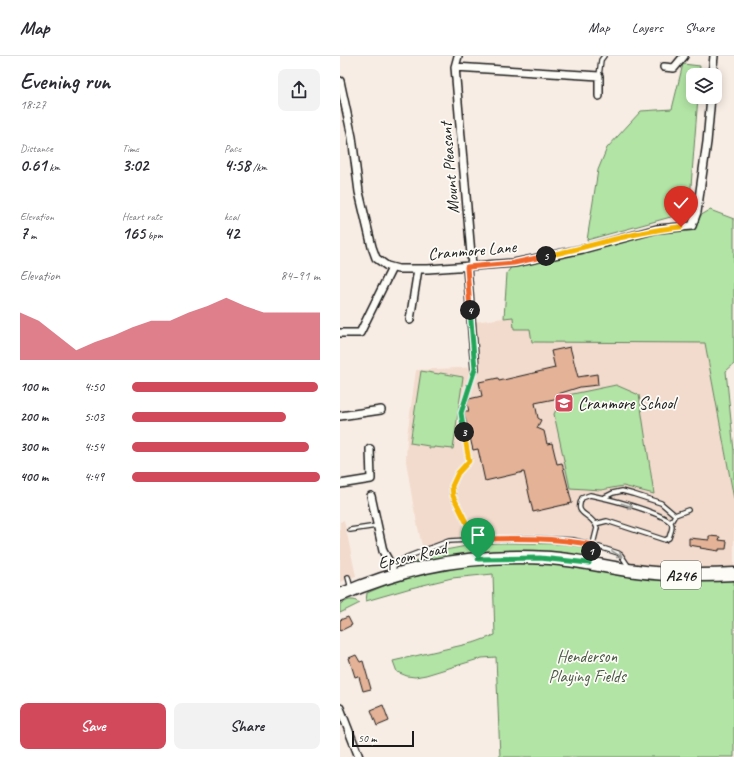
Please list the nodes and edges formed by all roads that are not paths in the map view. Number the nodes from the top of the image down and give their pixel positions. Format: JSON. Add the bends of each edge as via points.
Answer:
{"nodes":[{"id":1,"x":458,"y":56,"type":"edge"},
{"id":2,"x":604,"y":56,"type":"edge"},
{"id":3,"x":684,"y":56,"type":"edge"},
{"id":4,"x":714,"y":56,"type":"edge"},
{"id":5,"x":456,"y":67,"type":"junction"},
{"id":6,"x":664,"y":67,"type":"dead end"},
{"id":7,"x":713,"y":68,"type":"edge"},
{"id":8,"x":599,"y":76,"type":"junction"},
{"id":9,"x":340,"y":81,"type":"edge"},
{"id":10,"x":599,"y":96,"type":"dead end"},
{"id":11,"x":710,"y":104,"type":"edge"},
{"id":12,"x":470,"y":266,"type":"junction"},
{"id":13,"x":392,"y":268,"type":"junction"},
{"id":14,"x":418,"y":269,"type":"junction"},
{"id":15,"x":410,"y":320,"type":"dead end"},
{"id":16,"x":340,"y":333,"type":"edge"},
{"id":17,"x":475,"y":369,"type":"joint"},
{"id":18,"x":381,"y":410,"type":"dead end"},
{"id":19,"x":340,"y":416,"type":"edge"},
{"id":20,"x":370,"y":449,"type":"dead end"},
{"id":21,"x":340,"y":484,"type":"edge"},
{"id":22,"x":371,"y":496,"type":"dead end"},
{"id":23,"x":602,"y":498,"type":"junction"},
{"id":24,"x":688,"y":510,"type":"dead end"},
{"id":25,"x":675,"y":515,"type":"junction"},
{"id":26,"x":671,"y":522,"type":"junction"},
{"id":27,"x":595,"y":524,"type":"junction"},
{"id":28,"x":377,"y":526,"type":"junction"},
{"id":29,"x":350,"y":530,"type":"dead end"},
{"id":30,"x":468,"y":540,"type":"junction"},
{"id":31,"x":593,"y":545,"type":"junction"},
{"id":32,"x":589,"y":563,"type":"junction"},
{"id":33,"x":392,"y":567,"type":"junction"},
{"id":34,"x":629,"y":570,"type":"junction"},
{"id":35,"x":734,"y":574,"type":"edge"},
{"id":36,"x":348,"y":577,"type":"dead end"},
{"id":37,"x":383,"y":578,"type":"junction"},
{"id":38,"x":351,"y":590,"type":"junction"},
{"id":39,"x":340,"y":595,"type":"edge"},
{"id":40,"x":340,"y":708,"type":"edge"},
{"id":41,"x":359,"y":757,"type":"edge"}],
"edges":[{"from":1,"to":5,"type":"street","name":"Mount Pleasant"},
{"from":2,"to":8,"type":"lane"},
{"from":3,"to":6,"type":"street","via":[[674,68]]},
{"from":4,"to":7,"type":"street"},
{"from":5,"to":8,"type":"street"},
{"from":5,"to":12,"type":"street","name":"Mount Pleasant"},
{"from":8,"to":10,"type":"street"},
{"from":9,"to":13,"type":"street","via":[[350,124],[359,192],[373,253],[381,263]]},
{"from":11,"to":12,"type":"street","name":"Cranmore Lane","via":[[697,212],[692,226],[657,229],[583,249],[514,263]]},
{"from":12,"to":14,"type":"street","name":"Cranmore Lane"},
{"from":12,"to":17,"type":"street","name":"Mount Pleasant"},
{"from":13,"to":14,"type":"street","name":"Cranmore Lane"},
{"from":13,"to":16,"type":"street","via":[[360,333]]},
{"from":14,"to":15,"type":"street"},
{"from":17,"to":30,"type":"lane","via":[[461,413],[469,461],[458,473],[452,486],[453,496],[468,526]]},
{"from":18,"to":19,"type":"street"},
{"from":20,"to":21,"type":"street","via":[[371,479]]},
{"from":22,"to":28,"type":"street"},
{"from":23,"to":25,"type":"lane","via":[[618,492],[633,494],[661,503]]},
{"from":23,"to":26,"type":"lane","one_way":true,"via":[[658,514]]},
{"from":23,"to":27,"type":"lane","via":[[590,495],[582,498],[580,502],[581,512]]},
{"from":24,"to":25,"type":"lane"},
{"from":25,"to":26,"type":"lane"},
{"from":26,"to":27,"type":"lane","via":[[671,532],[665,540],[607,521]]},
{"from":27,"to":31,"type":"lane","via":[[597,528]]},
{"from":28,"to":29,"type":"lane"},
{"from":28,"to":33,"type":"street","via":[[383,551]]},
{"from":30,"to":31,"type":"lane","via":[[555,539]]},
{"from":30,"to":33,"type":"lane","via":[[449,541],[407,557]]},
{"from":31,"to":32,"type":"lane"},
{"from":31,"to":34,"type":"lane","one_way":true,"via":[[621,555]]},
{"from":32,"to":34,"type":"main road","name":"Epsom Road","number":"A246"},
{"from":32,"to":37,"type":"main road","name":"Epsom Road","number":"A246","via":[[540,558],[485,558],[437,564]]},
{"from":33,"to":37,"type":"lane"},
{"from":34,"to":35,"type":"main road","name":"Epsom Road","number":"A246","via":[[686,575]]},
{"from":36,"to":38,"type":"lane"},
{"from":37,"to":38,"type":"main road","name":"Epsom Road","number":"A246"},
{"from":38,"to":39,"type":"main road","name":"Epsom Road","number":"A246"},
{"from":40,"to":41,"type":"street"}]}
